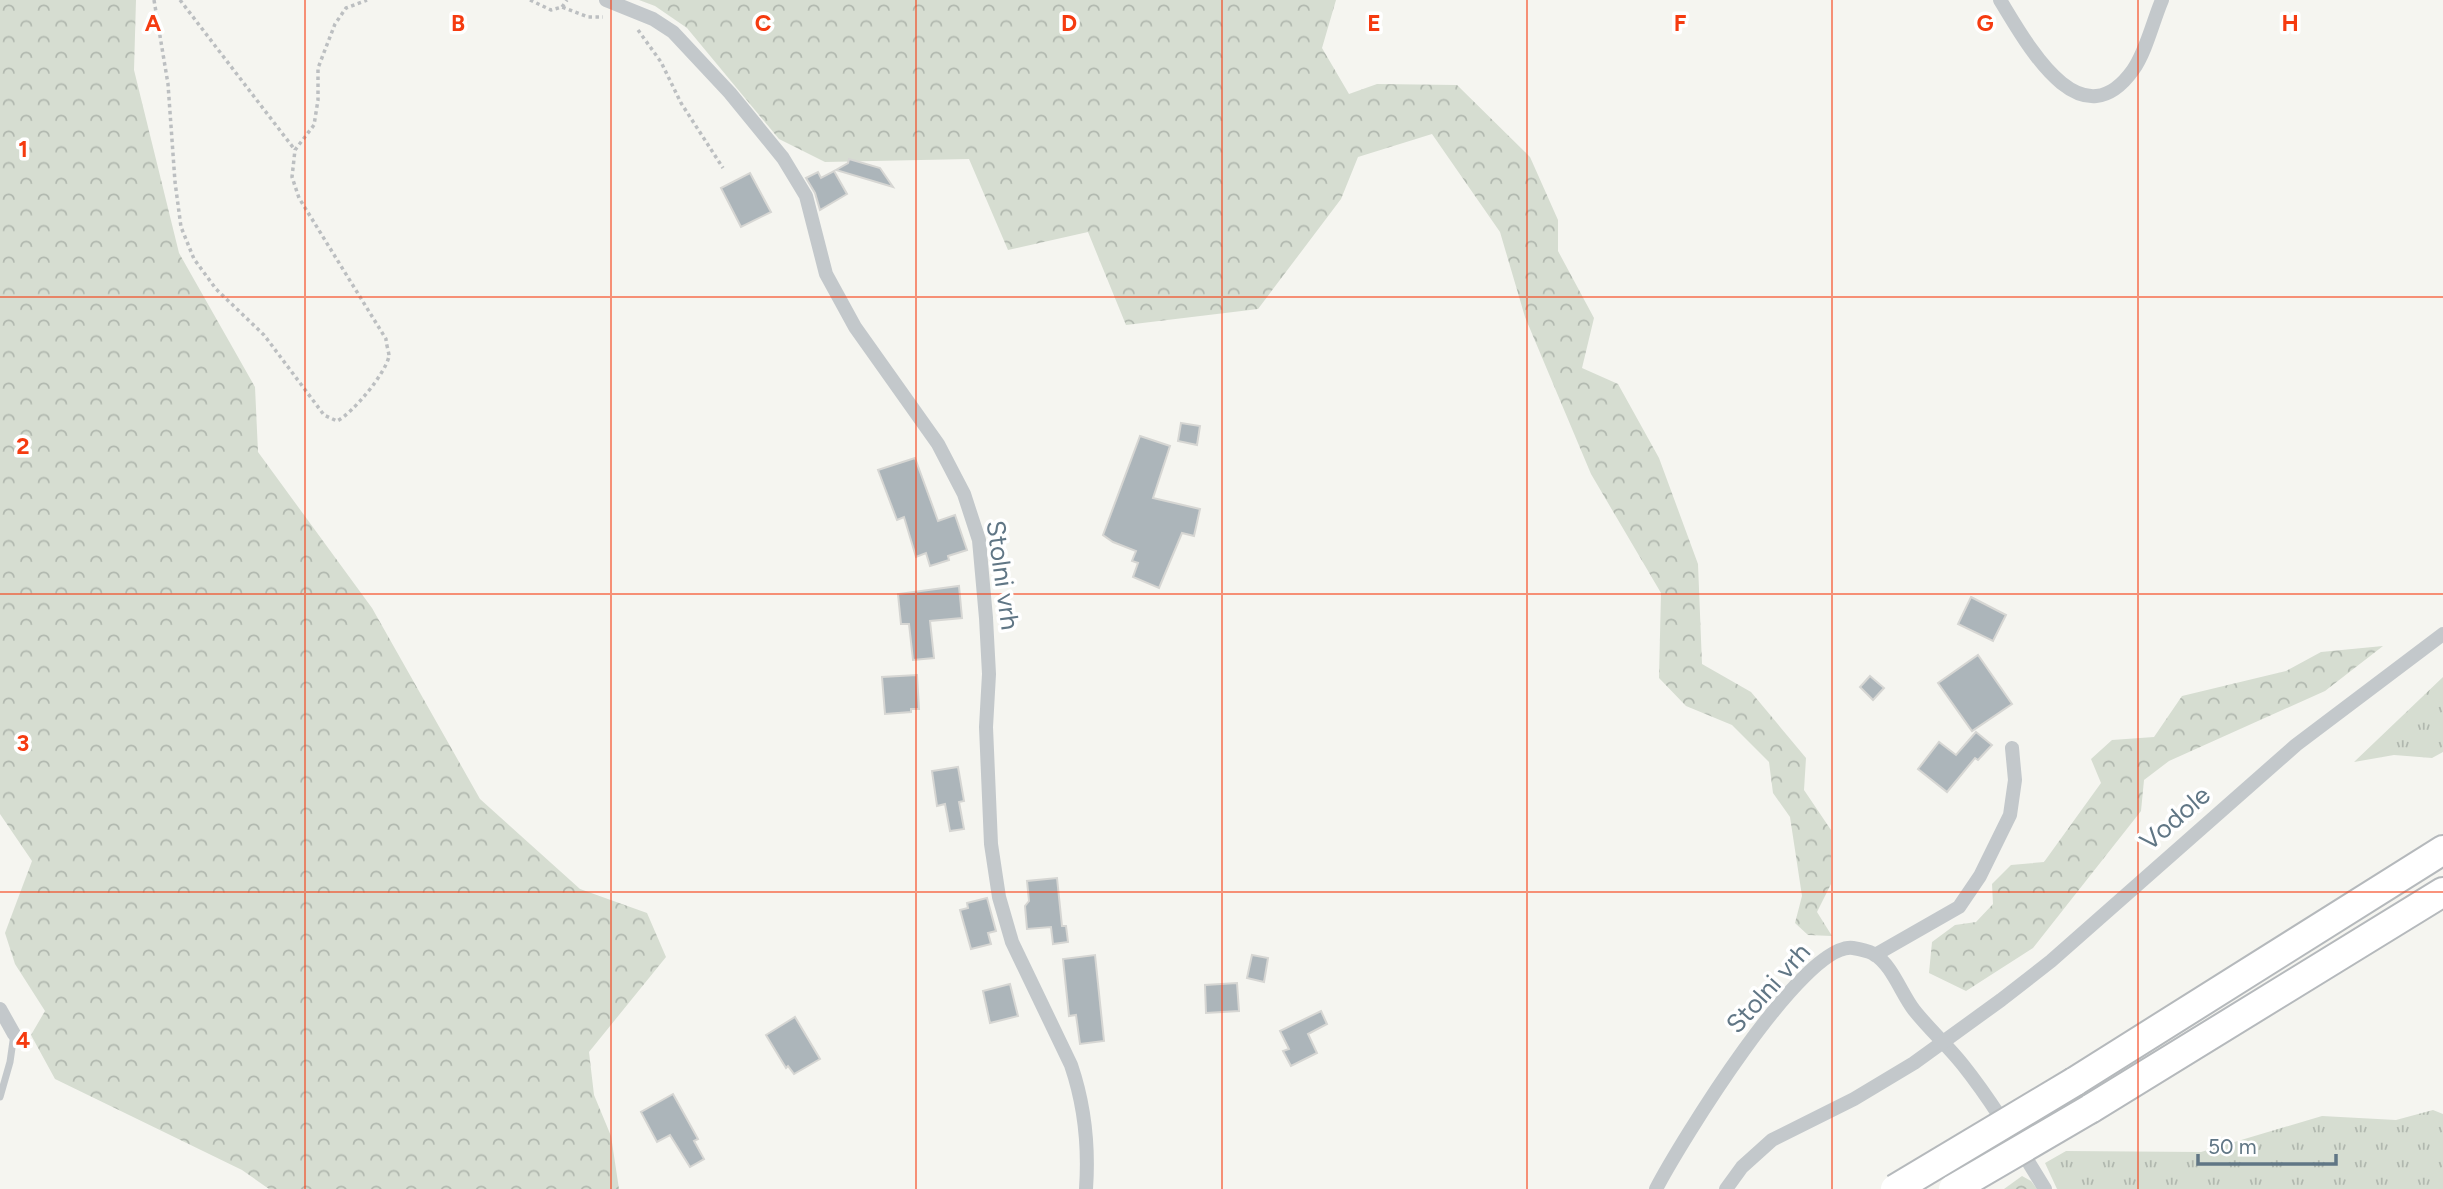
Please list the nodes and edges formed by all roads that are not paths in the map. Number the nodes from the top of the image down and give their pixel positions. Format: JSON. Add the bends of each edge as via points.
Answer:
{"nodes":[{"id":1,"x":606,"y":0,"type":"edge"},
{"id":2,"x":2000,"y":0,"type":"edge"},
{"id":3,"x":2162,"y":0,"type":"edge"},
{"id":4,"x":2443,"y":634,"type":"edge"},
{"id":5,"x":2012,"y":748,"type":"dead end"},
{"id":6,"x":2443,"y":850,"type":"edge"},
{"id":7,"x":2443,"y":892,"type":"edge"},
{"id":8,"x":1875,"y":955,"type":"junction"},
{"id":9,"x":0,"y":1009,"type":"edge"},
{"id":10,"x":14,"y":1034,"type":"joint"},
{"id":11,"x":1943,"y":1044,"type":"junction"},
{"id":12,"x":0,"y":1097,"type":"edge"},
{"id":13,"x":1086,"y":1189,"type":"edge"},
{"id":14,"x":1656,"y":1189,"type":"edge"},
{"id":15,"x":1726,"y":1189,"type":"edge"},
{"id":16,"x":1895,"y":1189,"type":"edge"},
{"id":17,"x":1953,"y":1189,"type":"edge"},
{"id":18,"x":2045,"y":1189,"type":"edge"}],
"edges":[{"from":1,"to":13,"type":"street","name":"Stolni vrh","via":[[673,32],[783,158],[806,196],[826,274],[855,327],[938,444],[964,494],[979,540],[989,674],[986,727],[991,844],[999,897],[1012,942],[1078,1084],[1086,1125]]},
{"from":2,"to":3,"type":"street","via":[[2050,73],[2067,89],[2088,96],[2119,86],[2135,68]]},
{"from":4,"to":11,"type":"street","name":"Vodole","via":[[2296,745],[2051,961]]},
{"from":5,"to":8,"type":"street","via":[[2015,780],[2010,815],[1980,876],[1959,907]]},
{"from":6,"to":16,"type":"highway","bridge":true},
{"from":7,"to":17,"type":"highway","bridge":true},
{"from":8,"to":11,"type":"street"},
{"from":8,"to":14,"type":"street","name":"Stolni vrh","via":[[1851,947],[1839,950],[1807,973],[1730,1067]]},
{"from":9,"to":10,"type":"street"},
{"from":10,"to":12,"type":"lane"},
{"from":11,"to":15,"type":"street","name":"Vodole","via":[[1854,1099],[1772,1140]]},
{"from":11,"to":18,"type":"street","via":[[1987,1097]]}]}
